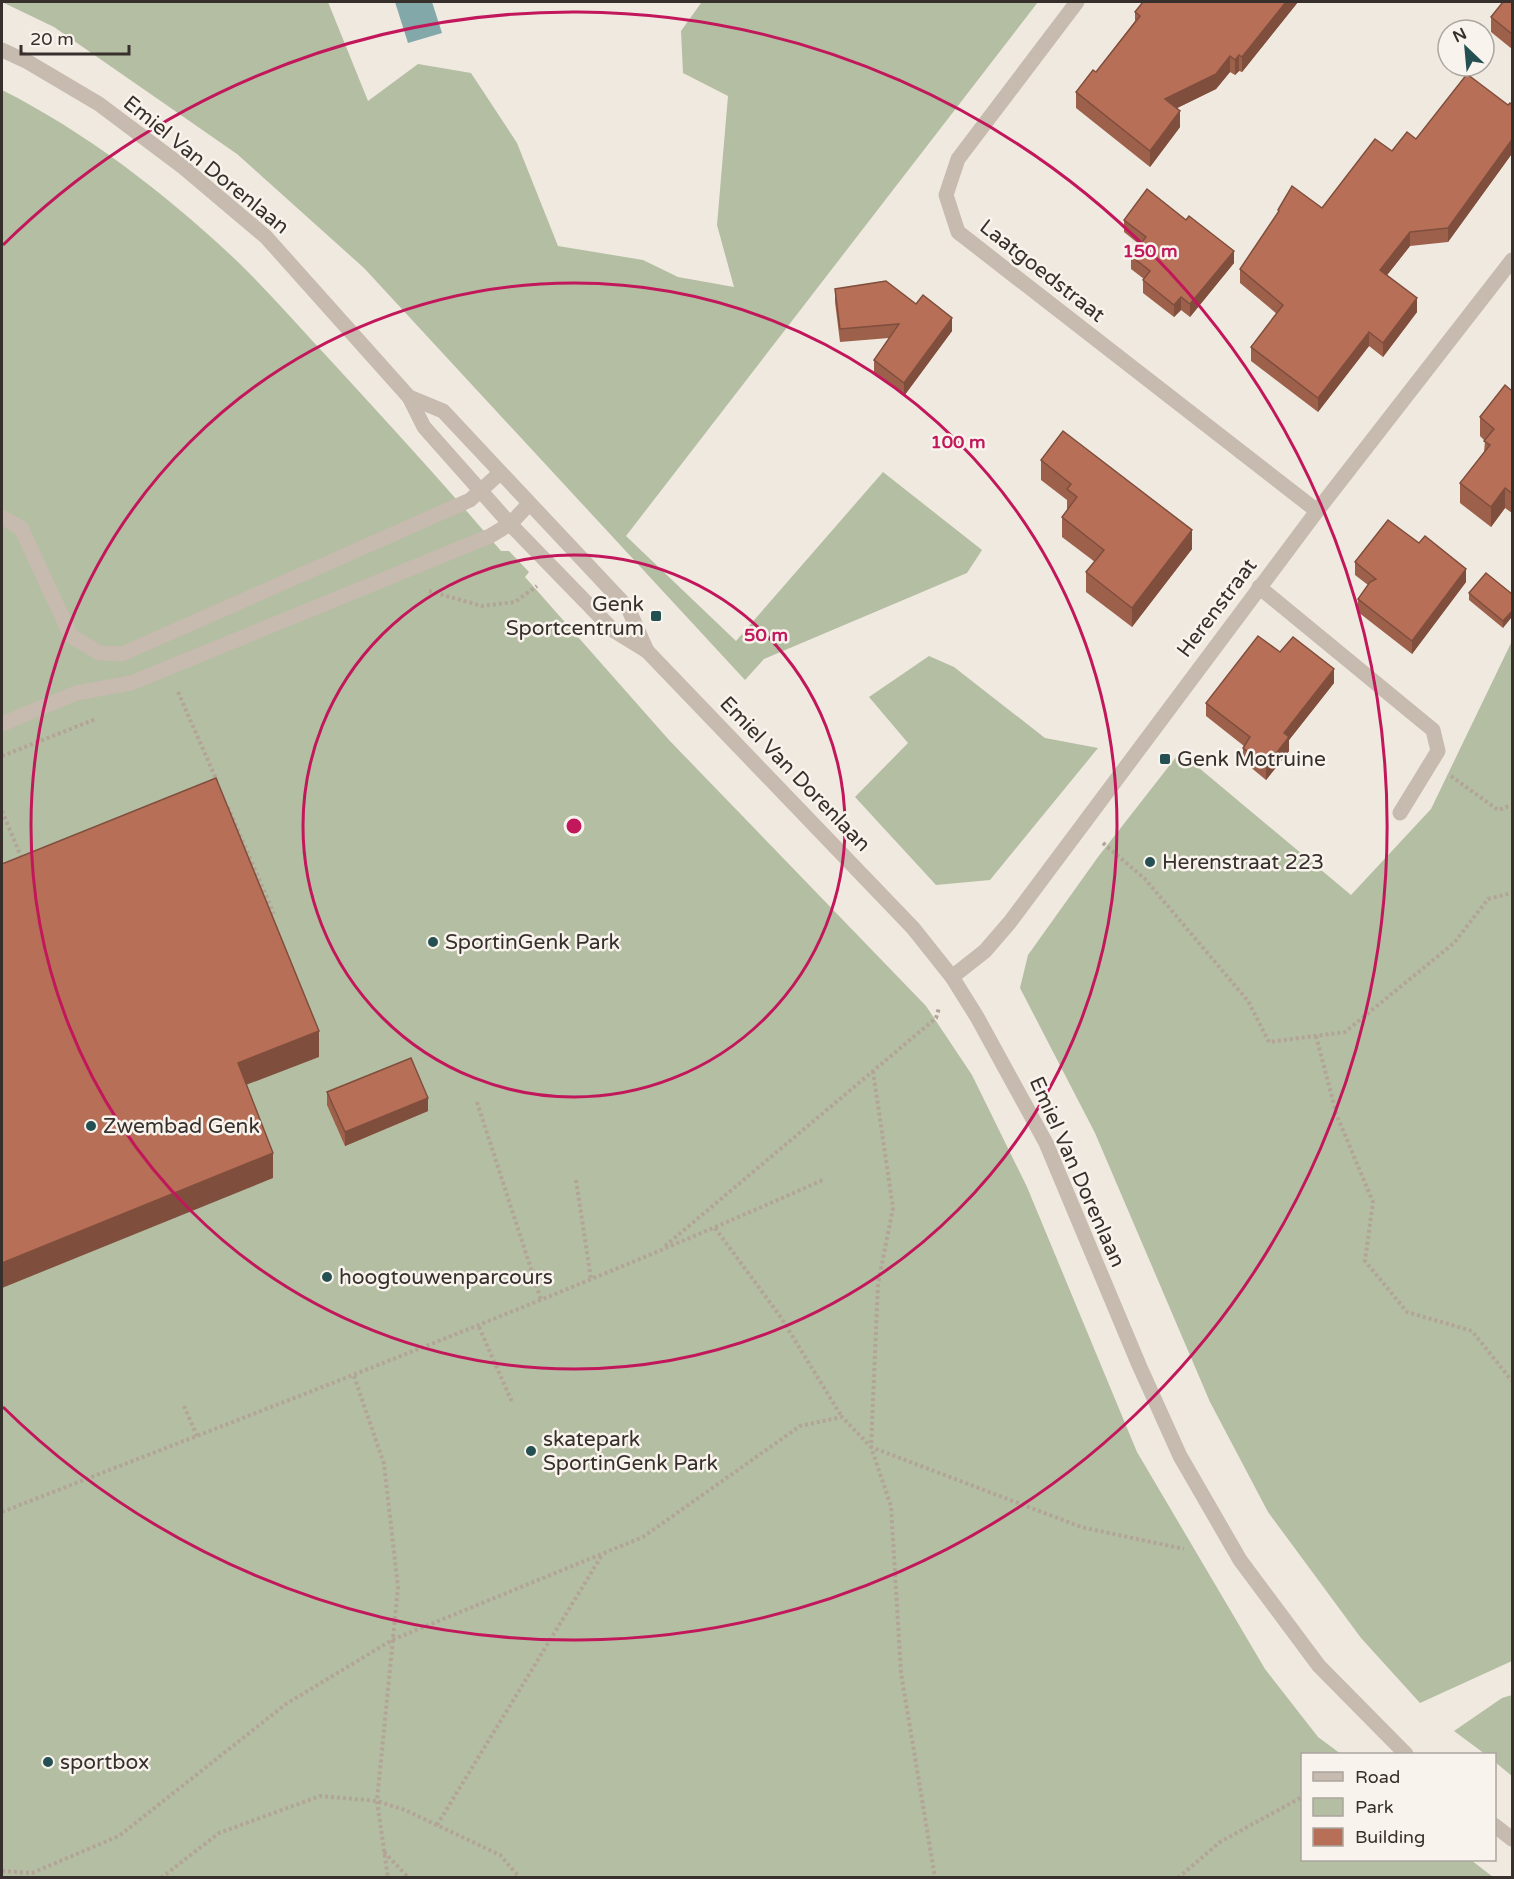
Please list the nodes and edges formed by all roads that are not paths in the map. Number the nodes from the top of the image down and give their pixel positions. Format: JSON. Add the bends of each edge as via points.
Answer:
{"nodes":[{"id":1,"x":1077,"y":2,"type":"edge"},
{"id":2,"x":2,"y":50,"type":"edge"},
{"id":3,"x":1512,"y":260,"type":"edge"},
{"id":4,"x":409,"y":396,"type":"junction"},
{"id":5,"x":500,"y":473,"type":"junction"},
{"id":6,"x":480,"y":492,"type":"junction"},
{"id":7,"x":529,"y":504,"type":"junction"},
{"id":8,"x":1317,"y":511,"type":"junction"},
{"id":9,"x":2,"y":517,"type":"edge"},
{"id":10,"x":510,"y":524,"type":"junction"},
{"id":11,"x":1259,"y":587,"type":"junction"},
{"id":12,"x":647,"y":651,"type":"junction"},
{"id":13,"x":2,"y":724,"type":"edge"},
{"id":14,"x":1400,"y":813,"type":"dead end"},
{"id":15,"x":952,"y":977,"type":"junction"},
{"id":16,"x":1404,"y":1753,"type":"edge"},
{"id":17,"x":1496,"y":1827,"type":"edge"},
{"id":18,"x":1512,"y":1839,"type":"edge"}],
"edges":[{"from":1,"to":8,"type":"street","name":"Laatgoedstraat","via":[[958,159],[946,195],[958,232]]},
{"from":2,"to":4,"type":"street","name":"Emiel Van Dorenlaan","via":[[99,104],[257,230]]},
{"from":3,"to":8,"type":"street","name":"Herenstraat"},
{"from":4,"to":5,"type":"street","name":"Emiel Van Dorenlaan","via":[[443,411]]},
{"from":4,"to":6,"type":"street","name":"Emiel Van Dorenlaan","via":[[424,427]]},
{"from":5,"to":6,"type":"street"},
{"from":5,"to":7,"type":"street","name":"Emiel Van Dorenlaan"},
{"from":6,"to":9,"type":"street","via":[[422,523],[122,654],[99,653],[71,636],[21,528]]},
{"from":6,"to":10,"type":"street","name":"Emiel Van Dorenlaan"},
{"from":7,"to":10,"type":"street"},
{"from":7,"to":12,"type":"street","name":"Emiel Van Dorenlaan","via":[[628,608]]},
{"from":8,"to":11,"type":"street","name":"Herenstraat"},
{"from":10,"to":12,"type":"street","name":"Emiel Van Dorenlaan","via":[[613,630]]},
{"from":10,"to":13,"type":"street","via":[[132,683],[76,693]]},
{"from":11,"to":14,"type":"street","via":[[1433,730],[1438,751]]},
{"from":11,"to":15,"type":"street","name":"Herenstraat","via":[[1010,922],[985,951]]},
{"from":12,"to":15,"type":"street","name":"Emiel Van Dorenlaan","via":[[913,928]]},
{"from":15,"to":16,"type":"street","name":"Emiel Van Dorenlaan","via":[[991,1039],[1046,1143],[1180,1456],[1240,1560],[1319,1666]]},
{"from":17,"to":18,"type":"street"}]}
